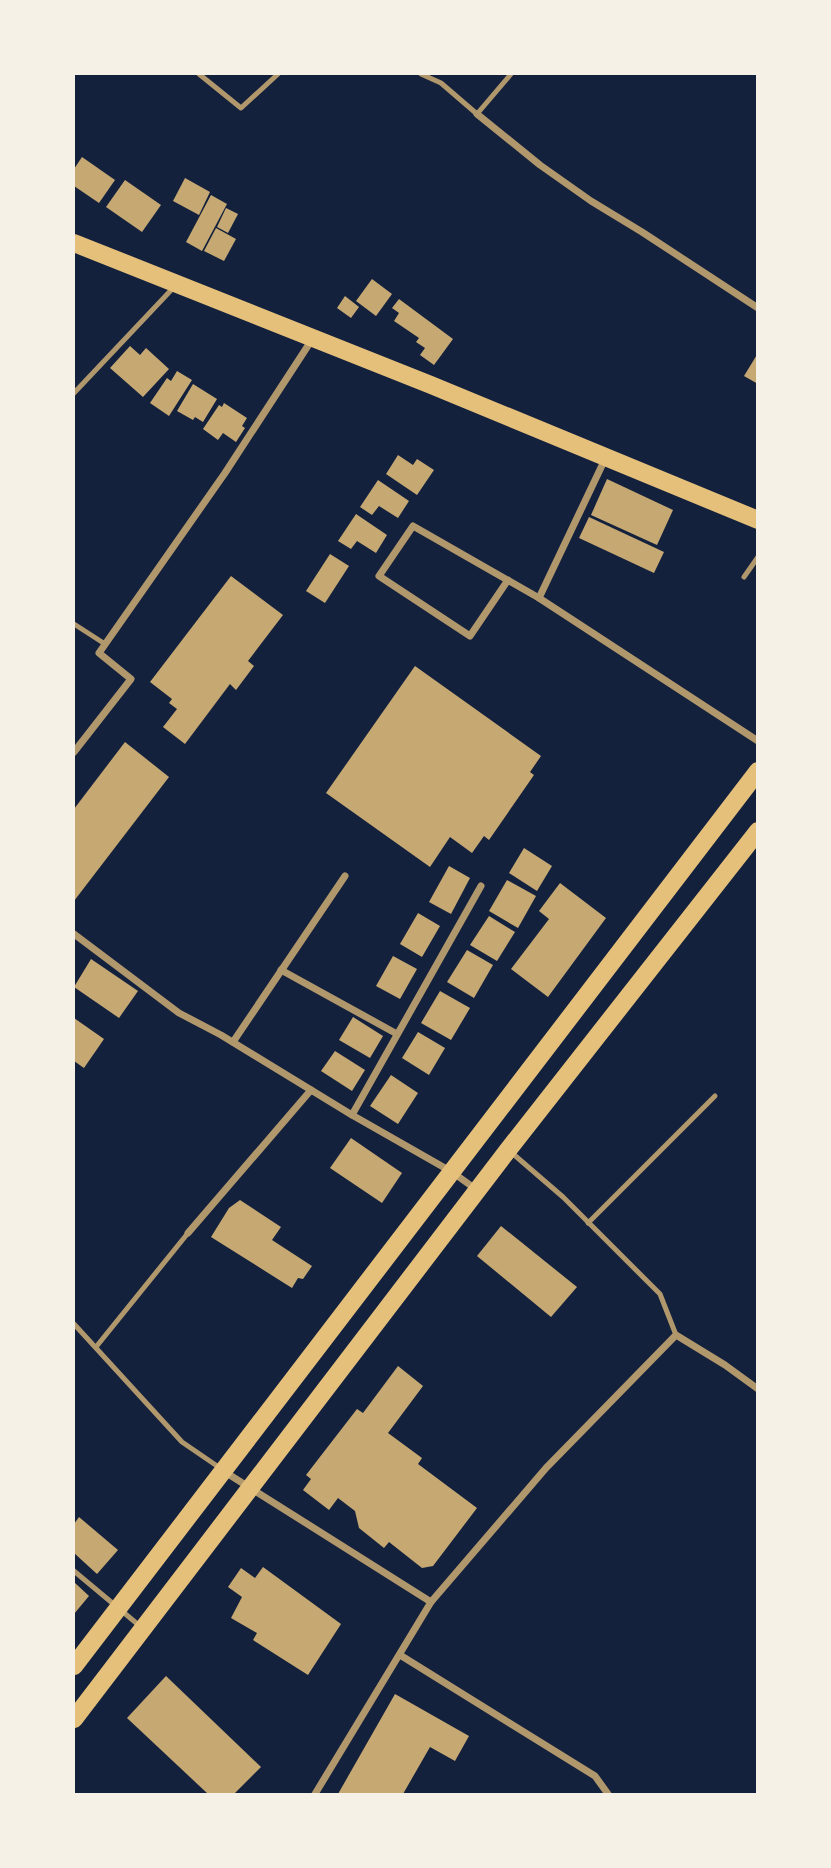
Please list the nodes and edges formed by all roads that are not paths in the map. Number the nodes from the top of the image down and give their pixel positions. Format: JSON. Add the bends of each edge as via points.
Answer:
{"nodes":[{"id":1,"x":199,"y":74,"type":"edge"},
{"id":2,"x":278,"y":74,"type":"edge"},
{"id":3,"x":421,"y":74,"type":"edge"},
{"id":4,"x":511,"y":74,"type":"edge"},
{"id":5,"x":477,"y":114,"type":"junction"},
{"id":6,"x":74,"y":243,"type":"edge"},
{"id":7,"x":176,"y":284,"type":"junction"},
{"id":8,"x":758,"y":308,"type":"edge"},
{"id":9,"x":313,"y":338,"type":"junction"},
{"id":10,"x":74,"y":393,"type":"edge"},
{"id":11,"x":607,"y":457,"type":"junction"},
{"id":12,"x":758,"y":520,"type":"edge"},
{"id":13,"x":758,"y":557,"type":"edge"},
{"id":14,"x":744,"y":578,"type":"dead end"},
{"id":15,"x":508,"y":580,"type":"junction"},
{"id":16,"x":539,"y":598,"type":"junction"},
{"id":17,"x":74,"y":624,"type":"edge"},
{"id":18,"x":105,"y":644,"type":"junction"},
{"id":19,"x":758,"y":741,"type":"edge"},
{"id":20,"x":74,"y":752,"type":"edge"},
{"id":21,"x":758,"y":771,"type":"edge"},
{"id":22,"x":758,"y":831,"type":"edge"},
{"id":23,"x":345,"y":876,"type":"dead end"},
{"id":24,"x":481,"y":886,"type":"dead end"},
{"id":25,"x":74,"y":934,"type":"edge"},
{"id":26,"x":281,"y":970,"type":"junction"},
{"id":27,"x":397,"y":1034,"type":"junction"},
{"id":28,"x":233,"y":1042,"type":"junction"},
{"id":29,"x":311,"y":1090,"type":"junction"},
{"id":30,"x":715,"y":1096,"type":"dead end"},
{"id":31,"x":352,"y":1115,"type":"junction"},
{"id":32,"x":509,"y":1150,"type":"junction"},
{"id":33,"x":452,"y":1172,"type":"junction"},
{"id":34,"x":478,"y":1190,"type":"junction"},
{"id":35,"x":588,"y":1223,"type":"junction"},
{"id":36,"x":188,"y":1233,"type":"joint"},
{"id":37,"x":74,"y":1324,"type":"edge"},
{"id":38,"x":676,"y":1335,"type":"junction"},
{"id":39,"x":96,"y":1347,"type":"junction"},
{"id":40,"x":758,"y":1389,"type":"edge"},
{"id":41,"x":223,"y":1471,"type":"junction"},
{"id":42,"x":249,"y":1489,"type":"junction"},
{"id":43,"x":74,"y":1571,"type":"edge"},
{"id":44,"x":431,"y":1602,"type":"junction"},
{"id":45,"x":118,"y":1607,"type":"junction"},
{"id":46,"x":143,"y":1629,"type":"junction"},
{"id":47,"x":400,"y":1654,"type":"junction"},
{"id":48,"x":74,"y":1666,"type":"edge"},
{"id":49,"x":74,"y":1718,"type":"edge"},
{"id":50,"x":315,"y":1794,"type":"edge"},
{"id":51,"x":608,"y":1794,"type":"edge"}],
"edges":[{"from":1,"to":2,"type":"lane","via":[[241,108]]},
{"from":3,"to":5,"type":"lane","via":[[441,83]]},
{"from":4,"to":5,"type":"lane"},
{"from":5,"to":8,"type":"street","via":[[591,201]]},
{"from":6,"to":7,"type":"main road"},
{"from":7,"to":9,"type":"main road"},
{"from":7,"to":10,"type":"lane"},
{"from":9,"to":11,"type":"main road"},
{"from":9,"to":18,"type":"street"},
{"from":11,"to":12,"type":"main road"},
{"from":11,"to":16,"type":"street"},
{"from":13,"to":14,"type":"lane"},
{"from":15,"to":15,"type":"street","via":[[413,526],[379,576],[470,636]]},
{"from":15,"to":16,"type":"street"},
{"from":16,"to":19,"type":"street"},
{"from":17,"to":18,"type":"lane"},
{"from":18,"to":20,"type":"street","via":[[99,653],[131,679]]},
{"from":21,"to":33,"type":"main road"},
{"from":22,"to":32,"type":"main road"},
{"from":23,"to":26,"type":"street"},
{"from":24,"to":27,"type":"street"},
{"from":25,"to":28,"type":"street","via":[[179,1013]]},
{"from":26,"to":27,"type":"street"},
{"from":26,"to":28,"type":"street"},
{"from":27,"to":31,"type":"street"},
{"from":28,"to":29,"type":"street"},
{"from":29,"to":31,"type":"street"},
{"from":29,"to":36,"type":"street"},
{"from":30,"to":35,"type":"lane"},
{"from":31,"to":33,"type":"street"},
{"from":32,"to":34,"type":"main road"},
{"from":32,"to":35,"type":"lane"},
{"from":33,"to":34,"type":"street"},
{"from":33,"to":41,"type":"main road"},
{"from":34,"to":42,"type":"main road"},
{"from":35,"to":38,"type":"lane","via":[[660,1294]]},
{"from":36,"to":39,"type":"lane"},
{"from":37,"to":39,"type":"lane"},
{"from":38,"to":40,"type":"street"},
{"from":38,"to":44,"type":"street","via":[[546,1468]]},
{"from":39,"to":41,"type":"lane","via":[[182,1442]]},
{"from":41,"to":42,"type":"street"},
{"from":41,"to":45,"type":"main road"},
{"from":42,"to":44,"type":"street"},
{"from":42,"to":46,"type":"main road"},
{"from":43,"to":45,"type":"lane"},
{"from":44,"to":47,"type":"street"},
{"from":45,"to":46,"type":"lane"},
{"from":45,"to":48,"type":"main road"},
{"from":46,"to":49,"type":"main road"},
{"from":47,"to":50,"type":"street"},
{"from":47,"to":51,"type":"street","via":[[595,1776]]}]}
